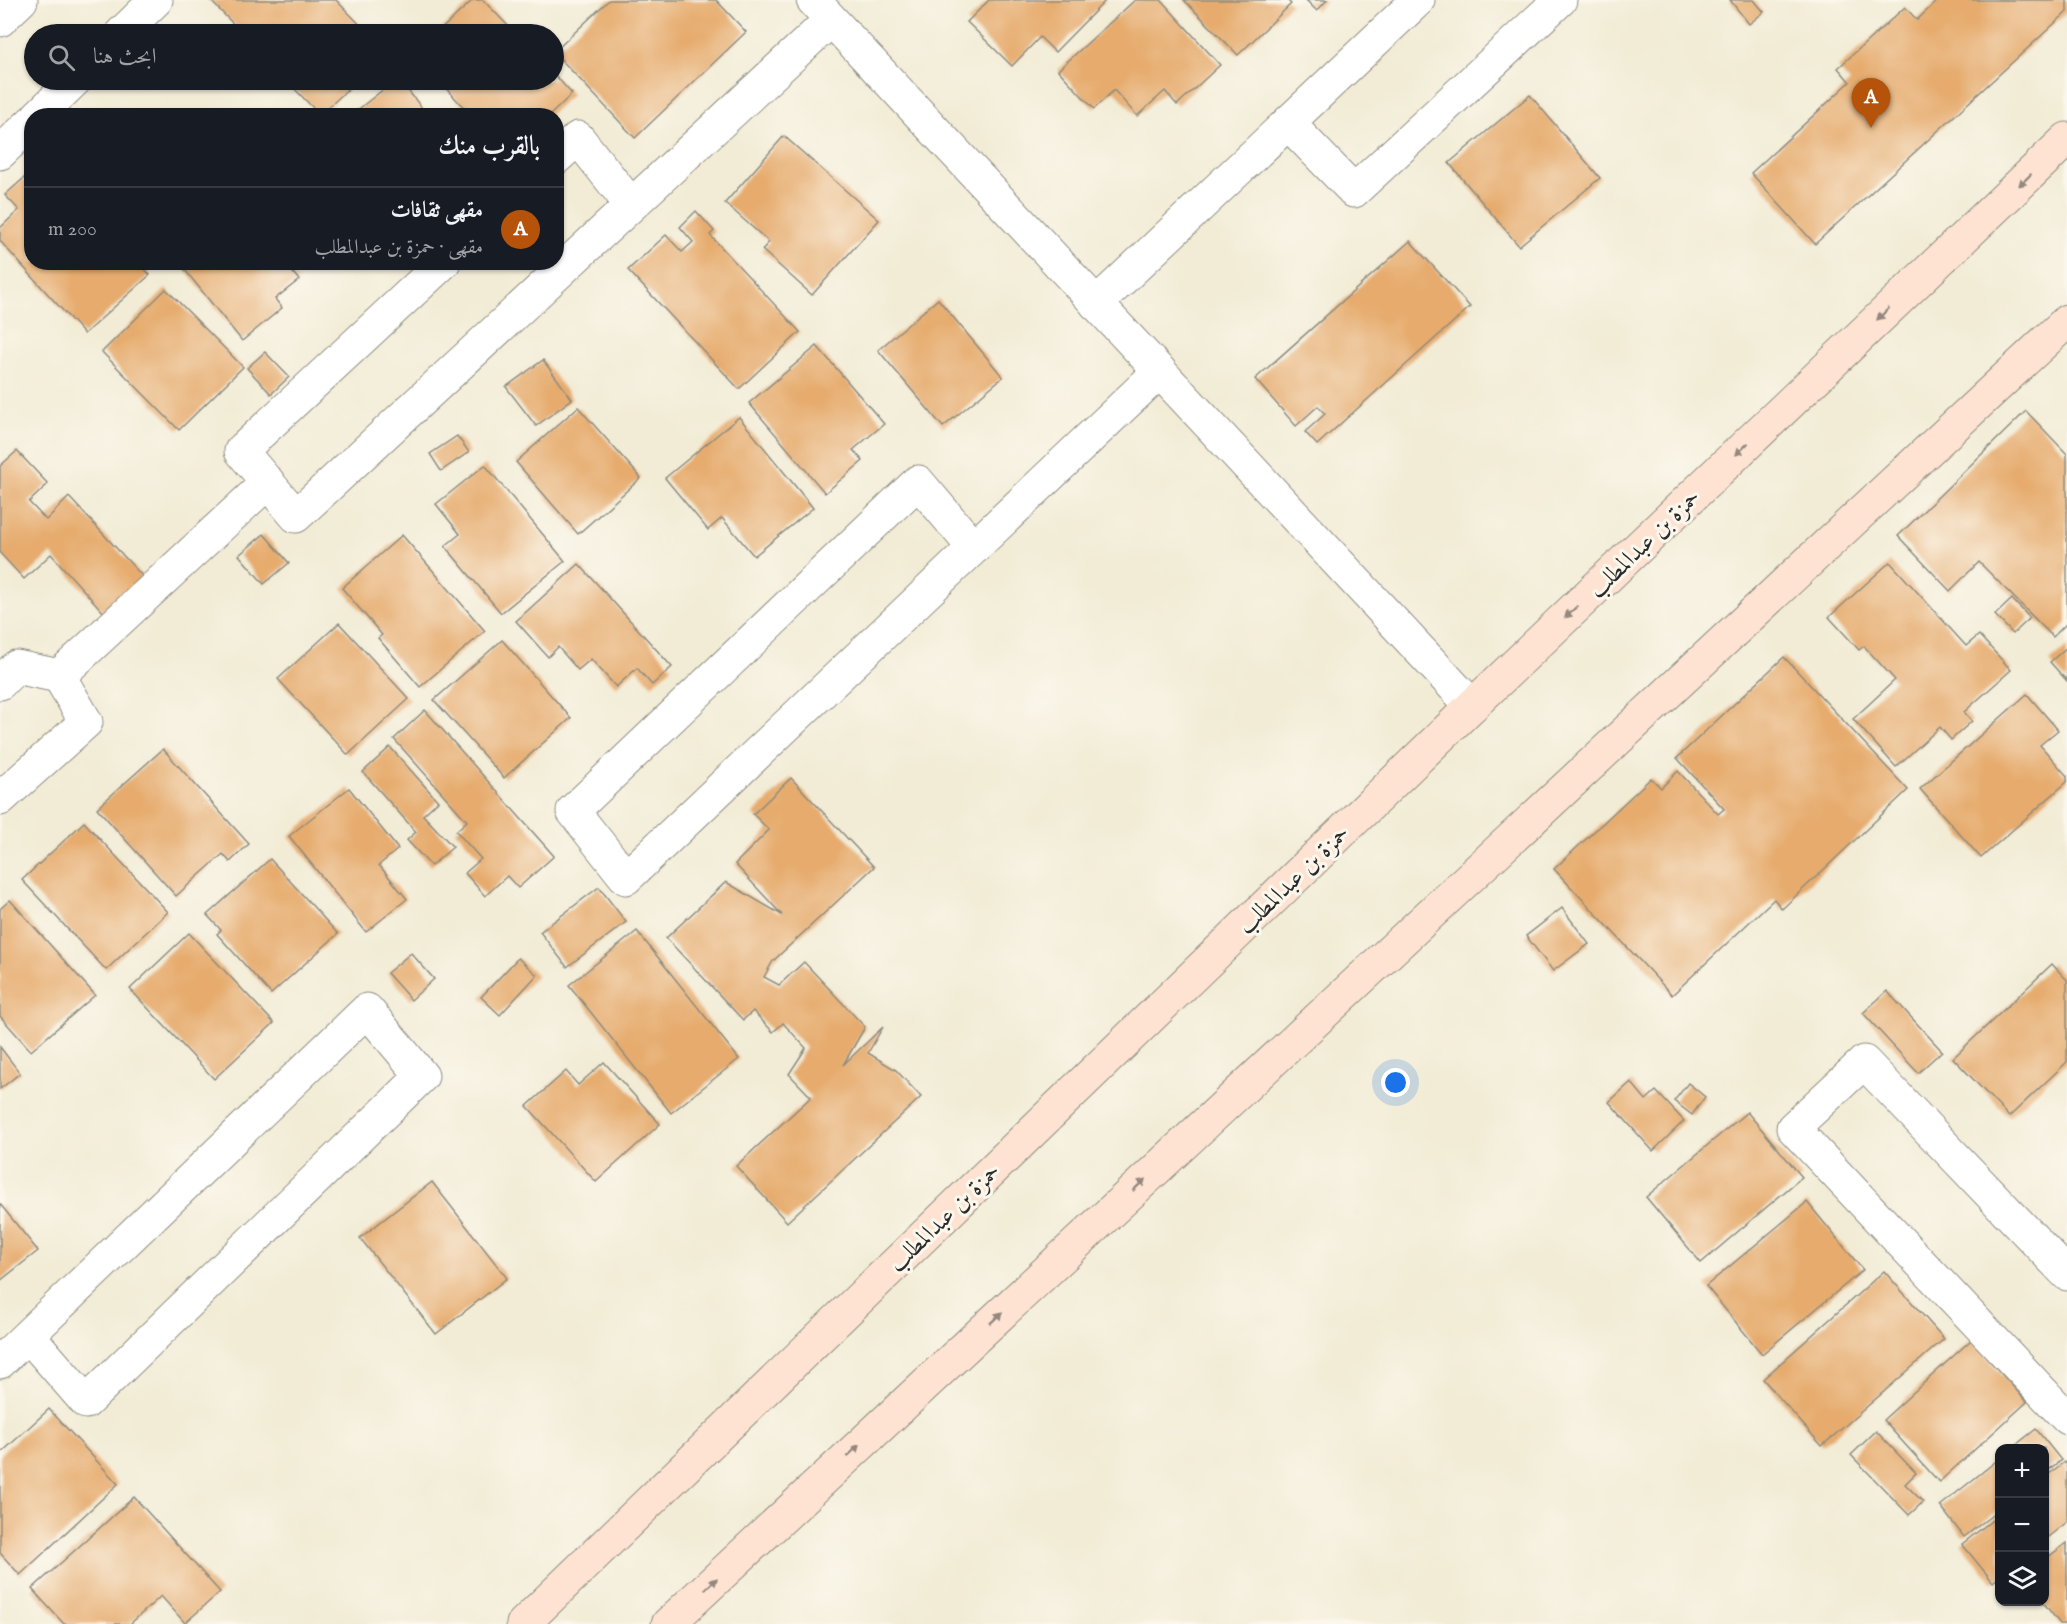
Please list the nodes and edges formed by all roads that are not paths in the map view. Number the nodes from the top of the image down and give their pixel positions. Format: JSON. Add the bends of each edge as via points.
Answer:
{"nodes":[{"id":1,"x":21,"y":0,"type":"edge"},
{"id":2,"x":156,"y":0,"type":"edge"},
{"id":3,"x":1418,"y":0,"type":"edge"},
{"id":4,"x":1560,"y":0,"type":"edge"},
{"id":5,"x":822,"y":10,"type":"edge"},
{"id":6,"x":0,"y":20,"type":"edge"},
{"id":7,"x":131,"y":24,"type":"edge"},
{"id":8,"x":65,"y":90,"type":"edge"},
{"id":9,"x":46,"y":108,"type":"edge"},
{"id":10,"x":1288,"y":123,"type":"junction"},
{"id":11,"x":24,"y":130,"type":"edge"},
{"id":12,"x":2067,"y":139,"type":"edge"},
{"id":13,"x":564,"y":151,"type":"edge"},
{"id":14,"x":0,"y":153,"type":"edge"},
{"id":15,"x":631,"y":205,"type":"junction"},
{"id":16,"x":564,"y":267,"type":"edge"},
{"id":17,"x":435,"y":270,"type":"edge"},
{"id":18,"x":561,"y":270,"type":"edge"},
{"id":19,"x":1096,"y":304,"type":"junction"},
{"id":20,"x":2067,"y":321,"type":"edge"},
{"id":21,"x":1160,"y":371,"type":"junction"},
{"id":22,"x":268,"y":482,"type":"junction"},
{"id":23,"x":974,"y":548,"type":"junction"},
{"id":24,"x":59,"y":676,"type":"junction"},
{"id":25,"x":0,"y":683,"type":"edge"},
{"id":26,"x":1472,"y":706,"type":"junction"},
{"id":27,"x":0,"y":799,"type":"edge"},
{"id":28,"x":2067,"y":1274,"type":"edge"},
{"id":29,"x":28,"y":1335,"type":"junction"},
{"id":30,"x":0,"y":1362,"type":"edge"},
{"id":31,"x":2067,"y":1418,"type":"edge"},
{"id":32,"x":523,"y":1624,"type":"edge"},
{"id":33,"x":668,"y":1624,"type":"edge"}],
"edges":[{"from":1,"to":6,"type":"street"},
{"from":2,"to":7,"type":"street"},
{"from":3,"to":10,"type":"street"},
{"from":4,"to":10,"type":"street","via":[[1354,192]]},
{"from":5,"to":15,"type":"street"},
{"from":5,"to":19,"type":"street"},
{"from":8,"to":9,"type":"street"},
{"from":10,"to":19,"type":"street"},
{"from":11,"to":14,"type":"street"},
{"from":12,"to":26,"type":"street","name":"حمزة بن عبدالمطلب","one_way":true},
{"from":13,"to":15,"type":"street","via":[[578,138]]},
{"from":15,"to":16,"type":"street"},
{"from":17,"to":22,"type":"street","via":[[241,451]]},
{"from":18,"to":22,"type":"street","via":[[296,516]]},
{"from":19,"to":21,"type":"street"},
{"from":33,"to":20,"type":"street","one_way":true},
{"from":21,"to":23,"type":"street"},
{"from":21,"to":26,"type":"street"},
{"from":22,"to":24,"type":"street"},
{"from":23,"to":23,"type":"street","via":[[826,688],[626,878],[573,811],[918,482]]},
{"from":24,"to":25,"type":"street","via":[[16,667]]},
{"from":24,"to":27,"type":"street","via":[[86,722]]},
{"from":26,"to":32,"type":"street","name":"حمزة بن عبدالمطلب"},
{"from":28,"to":31,"type":"street","via":[[1864,1062],[1793,1128]]},
{"from":29,"to":29,"type":"street","via":[[367,1010],[422,1076],[86,1402]]},
{"from":29,"to":30,"type":"street"}]}
